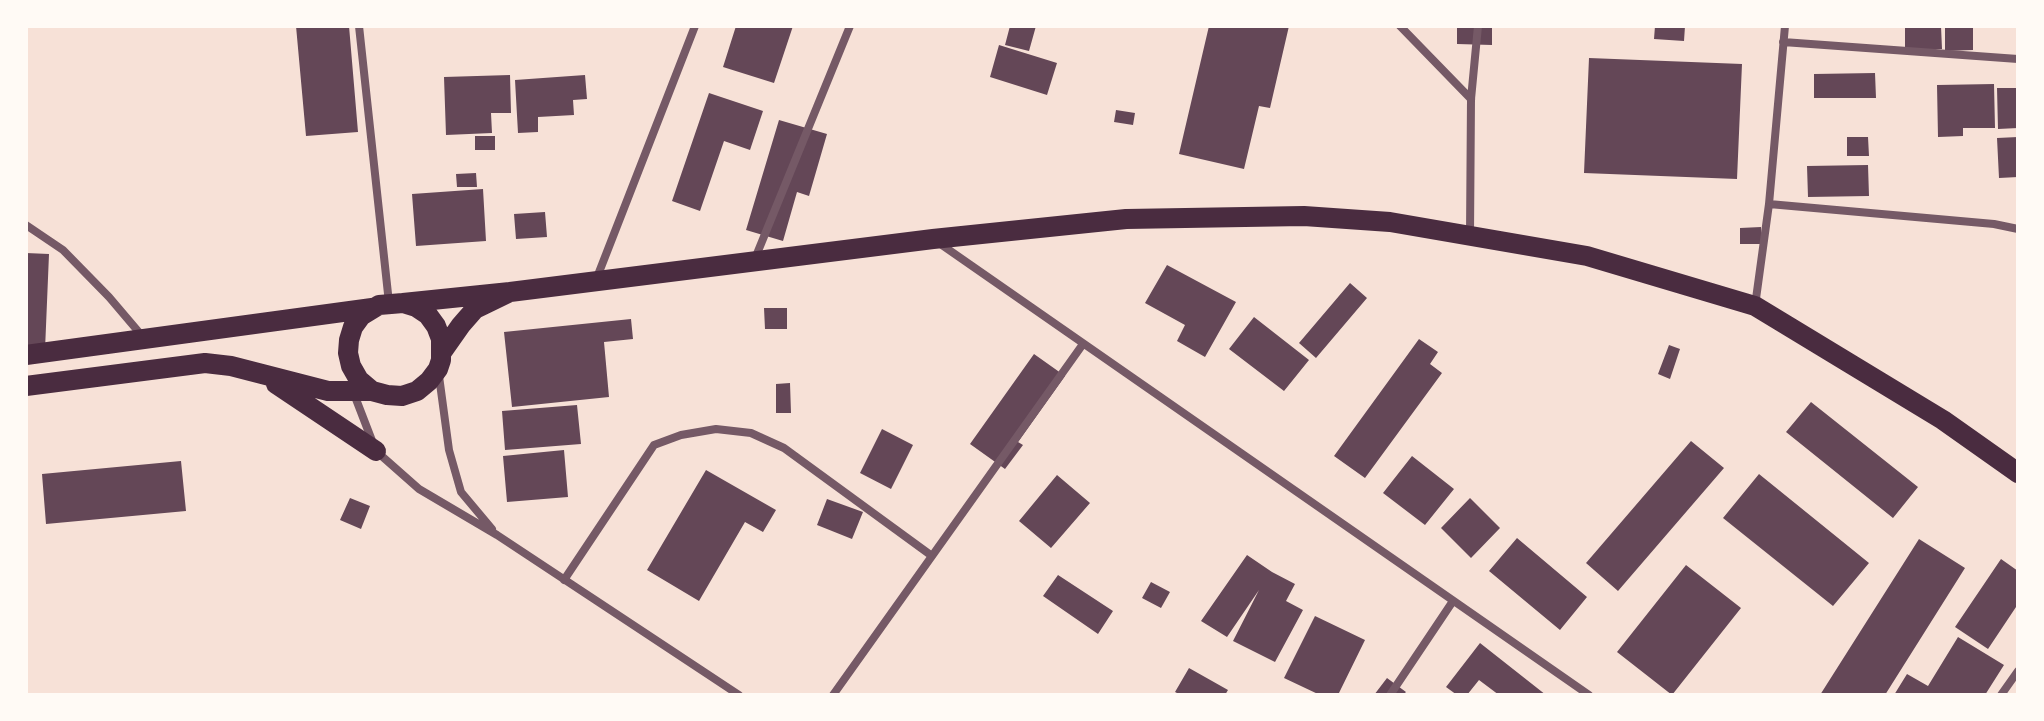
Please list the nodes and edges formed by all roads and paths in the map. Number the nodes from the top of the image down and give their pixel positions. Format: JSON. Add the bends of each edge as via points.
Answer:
{"nodes":[{"id":1,"x":359,"y":26,"type":"edge"},
{"id":2,"x":695,"y":26,"type":"edge"},
{"id":3,"x":850,"y":26,"type":"edge"},
{"id":4,"x":1400,"y":26,"type":"edge"},
{"id":5,"x":1478,"y":26,"type":"edge"},
{"id":6,"x":1785,"y":26,"type":"edge"},
{"id":7,"x":1783,"y":42,"type":"junction"},
{"id":8,"x":2018,"y":59,"type":"edge"},
{"id":9,"x":1471,"y":99,"type":"junction"},
{"id":10,"x":1769,"y":204,"type":"junction"},
{"id":11,"x":26,"y":225,"type":"edge"},
{"id":12,"x":2018,"y":229,"type":"edge"},
{"id":13,"x":1470,"y":234,"type":"junction"},
{"id":14,"x":933,"y":239,"type":"junction"},
{"id":15,"x":753,"y":261,"type":"junction"},
{"id":16,"x":596,"y":281,"type":"junction"},
{"id":17,"x":510,"y":292,"type":"junction"},
{"id":18,"x":388,"y":305,"type":"junction"},
{"id":19,"x":1755,"y":306,"type":"junction"},
{"id":20,"x":145,"y":339,"type":"junction"},
{"id":21,"x":1083,"y":344,"type":"junction"},
{"id":22,"x":26,"y":355,"type":"edge"},
{"id":23,"x":440,"y":360,"type":"junction"},
{"id":24,"x":263,"y":375,"type":"junction"},
{"id":25,"x":26,"y":386,"type":"edge"},
{"id":26,"x":363,"y":391,"type":"junction"},
{"id":27,"x":376,"y":451,"type":"junction"},
{"id":28,"x":2018,"y":473,"type":"edge"},
{"id":29,"x":497,"y":535,"type":"junction"},
{"id":30,"x":932,"y":556,"type":"junction"},
{"id":31,"x":564,"y":580,"type":"junction"},
{"id":32,"x":1453,"y":601,"type":"junction"},
{"id":33,"x":2018,"y":671,"type":"edge"},
{"id":34,"x":739,"y":695,"type":"edge"},
{"id":35,"x":833,"y":695,"type":"edge"},
{"id":36,"x":1390,"y":695,"type":"edge"},
{"id":37,"x":1589,"y":695,"type":"edge"},
{"id":38,"x":2001,"y":695,"type":"edge"}],
"edges":[{"from":1,"to":18,"type":"street"},
{"from":2,"to":16,"type":"street"},
{"from":3,"to":15,"type":"street"},
{"from":4,"to":9,"type":"street"},
{"from":5,"to":9,"type":"street"},
{"from":6,"to":7,"type":"street"},
{"from":7,"to":8,"type":"street"},
{"from":7,"to":10,"type":"street"},
{"from":9,"to":13,"type":"street"},
{"from":10,"to":12,"type":"street"},
{"from":10,"to":19,"type":"street"},
{"from":11,"to":20,"type":"street","via":[[63,250]]},
{"from":13,"to":14,"type":"main road","via":[[1304,216],[1126,219]]},
{"from":13,"to":19,"type":"main road","via":[[1587,256]]},
{"from":14,"to":15,"type":"main road"},
{"from":14,"to":21,"type":"street"},
{"from":15,"to":16,"type":"main road"},
{"from":16,"to":17,"type":"main road"},
{"from":17,"to":18,"type":"main road"},
{"from":17,"to":23,"type":"main road","via":[[475,309]]},
{"from":18,"to":20,"type":"main road"},
{"from":18,"to":23,"type":"main road","via":[[416,307],[428,315],[441,339]]},
{"from":18,"to":26,"type":"main road","via":[[361,316],[349,340],[351,366]]},
{"from":19,"to":28,"type":"main road","via":[[1943,420]]},
{"from":20,"to":22,"type":"main road"},
{"from":21,"to":30,"type":"street"},
{"from":21,"to":32,"type":"street"},
{"from":23,"to":26,"type":"main road","via":[[417,391],[402,396]]},
{"from":23,"to":29,"type":"street","via":[[449,450],[461,492]]},
{"from":24,"to":25,"type":"main road","via":[[205,363]]},
{"from":24,"to":26,"type":"main road","via":[[328,391]]},
{"from":24,"to":27,"type":"main road"},
{"from":26,"to":27,"type":"street"},
{"from":27,"to":29,"type":"street","via":[[419,489]]},
{"from":29,"to":31,"type":"street"},
{"from":30,"to":31,"type":"street","via":[[784,448],[751,433],[716,429],[654,445]]},
{"from":30,"to":35,"type":"street"},
{"from":31,"to":34,"type":"street"},
{"from":32,"to":36,"type":"street"},
{"from":32,"to":37,"type":"street"},
{"from":33,"to":38,"type":"street"}]}
